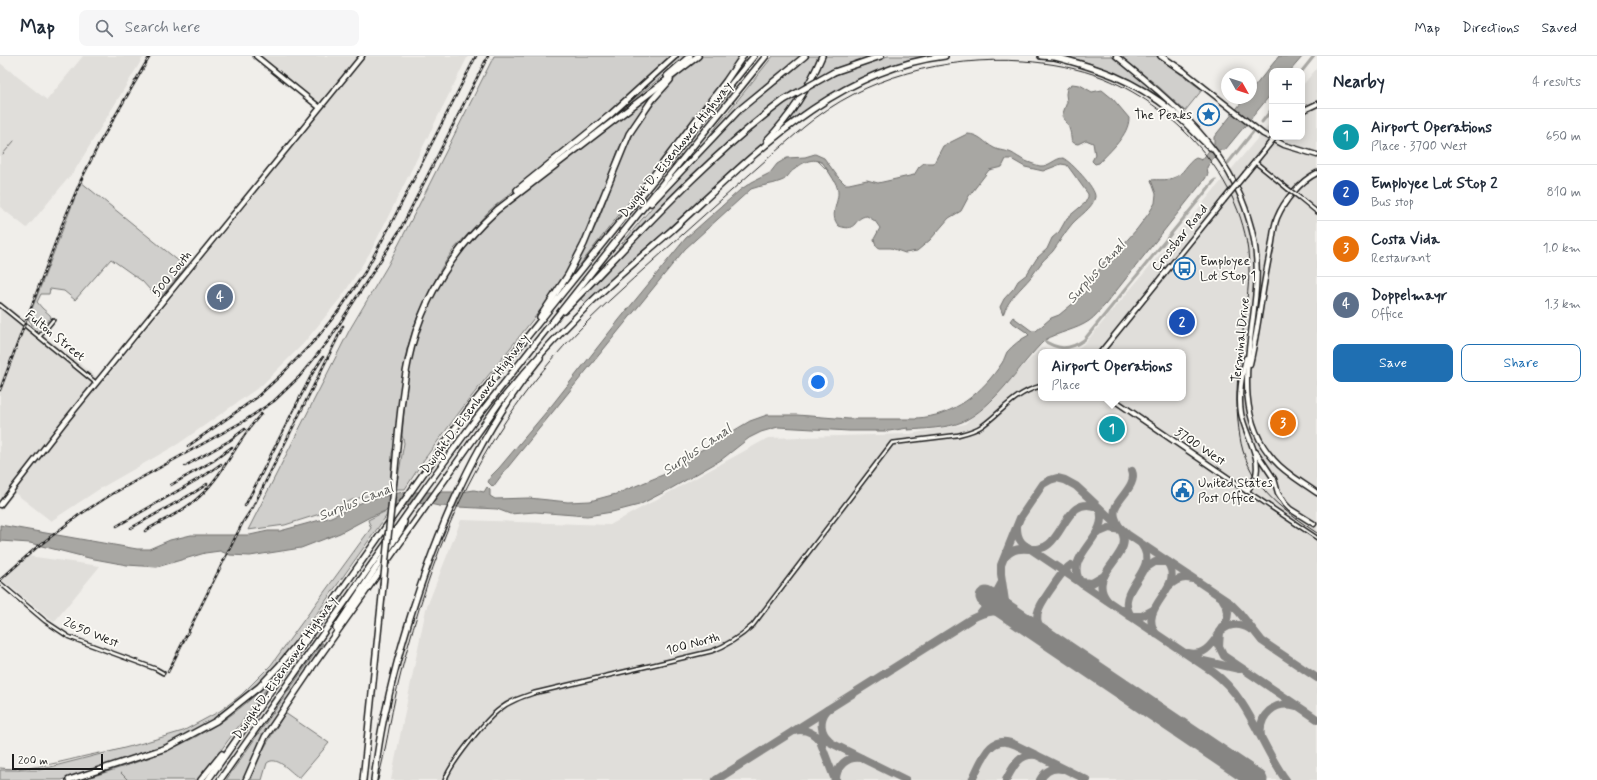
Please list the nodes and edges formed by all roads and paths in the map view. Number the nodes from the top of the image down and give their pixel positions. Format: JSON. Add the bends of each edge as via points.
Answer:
{"nodes":[{"id":1,"x":256,"y":56,"type":"edge"},
{"id":2,"x":362,"y":56,"type":"edge"},
{"id":3,"x":675,"y":56,"type":"edge"},
{"id":4,"x":690,"y":56,"type":"edge"},
{"id":5,"x":698,"y":56,"type":"edge"},
{"id":6,"x":743,"y":56,"type":"edge"},
{"id":7,"x":754,"y":56,"type":"edge"},
{"id":8,"x":766,"y":56,"type":"edge"},
{"id":9,"x":805,"y":56,"type":"edge"},
{"id":10,"x":822,"y":56,"type":"edge"},
{"id":11,"x":881,"y":56,"type":"edge"},
{"id":12,"x":945,"y":56,"type":"edge"},
{"id":13,"x":1041,"y":56,"type":"edge"},
{"id":14,"x":1051,"y":56,"type":"edge"},
{"id":15,"x":1116,"y":56,"type":"edge"},
{"id":16,"x":1161,"y":56,"type":"edge"},
{"id":17,"x":1166,"y":56,"type":"edge"},
{"id":18,"x":1058,"y":58,"type":"junction"},
{"id":19,"x":679,"y":71,"type":"junction"},
{"id":20,"x":1183,"y":71,"type":"junction"},
{"id":21,"x":1317,"y":104,"type":"edge"},
{"id":22,"x":320,"y":108,"type":"junction"},
{"id":23,"x":1305,"y":110,"type":"edge"},
{"id":24,"x":615,"y":118,"type":"junction"},
{"id":25,"x":1272,"y":140,"type":"edge"},
{"id":26,"x":1210,"y":147,"type":"junction"},
{"id":27,"x":1317,"y":155,"type":"edge"},
{"id":28,"x":746,"y":162,"type":"junction"},
{"id":29,"x":1254,"y":162,"type":"junction"},
{"id":30,"x":1317,"y":173,"type":"edge"},
{"id":31,"x":1317,"y":212,"type":"edge"},
{"id":32,"x":624,"y":218,"type":"junction"},
{"id":33,"x":477,"y":228,"type":"junction"},
{"id":34,"x":621,"y":235,"type":"junction"},
{"id":35,"x":0,"y":305,"type":"edge"},
{"id":36,"x":584,"y":308,"type":"junction"},
{"id":37,"x":53,"y":320,"type":"dead end"},
{"id":38,"x":543,"y":334,"type":"junction"},
{"id":39,"x":39,"y":337,"type":"junction"},
{"id":40,"x":1250,"y":344,"type":"junction"},
{"id":41,"x":518,"y":348,"type":"junction"},
{"id":42,"x":1103,"y":349,"type":"edge"},
{"id":43,"x":1247,"y":378,"type":"junction"},
{"id":44,"x":97,"y":383,"type":"junction"},
{"id":45,"x":1038,"y":387,"type":"edge"},
{"id":46,"x":1115,"y":401,"type":"edge"},
{"id":47,"x":1252,"y":447,"type":"junction"},
{"id":48,"x":1247,"y":491,"type":"junction"},
{"id":49,"x":1317,"y":493,"type":"edge"},
{"id":50,"x":0,"y":505,"type":"edge"},
{"id":51,"x":410,"y":510,"type":"junction"},
{"id":52,"x":1314,"y":524,"type":"dead end"},
{"id":53,"x":1317,"y":538,"type":"edge"},
{"id":54,"x":0,"y":583,"type":"edge"},
{"id":55,"x":337,"y":595,"type":"junction"},
{"id":56,"x":310,"y":670,"type":"junction"},
{"id":57,"x":163,"y":673,"type":"dead end"},
{"id":58,"x":251,"y":718,"type":"junction"},
{"id":59,"x":83,"y":775,"type":"junction"},
{"id":60,"x":69,"y":780,"type":"edge"},
{"id":61,"x":73,"y":780,"type":"edge"},
{"id":62,"x":201,"y":780,"type":"edge"},
{"id":63,"x":208,"y":780,"type":"edge"},
{"id":64,"x":220,"y":780,"type":"edge"},
{"id":65,"x":247,"y":780,"type":"edge"},
{"id":66,"x":363,"y":780,"type":"edge"},
{"id":67,"x":374,"y":780,"type":"edge"},
{"id":68,"x":445,"y":780,"type":"edge"}],
"edges":[{"from":1,"to":22,"type":"main road"},
{"from":2,"to":22,"type":"main road","name":"500 South"},
{"from":3,"to":33,"type":"highway","via":[[611,114],[497,206]]},
{"from":4,"to":24,"type":"highway"},
{"from":5,"to":19,"type":"highway"},
{"from":6,"to":32,"type":"highway","via":[[635,199]]},
{"from":7,"to":32,"type":"highway","name":"Dwight D. Eisenhower Highway"},
{"from":8,"to":34,"type":"highway","name":"Dwight D. Eisenhower Highway"},
{"from":9,"to":34,"type":"highway","via":[[739,110]]},
{"from":10,"to":28,"type":"highway","via":[[793,109],[773,135]]},
{"from":11,"to":38,"type":"highway","bridge":true,"via":[[834,72],[784,100],[752,125],[676,194]]},
{"from":12,"to":28,"type":"highway","via":[[890,68],[858,81],[806,112]]},
{"from":13,"to":18,"type":"highway"},
{"from":14,"to":18,"type":"highway"},
{"from":15,"to":26,"type":"main road","name":"Terminal Drive","via":[[1175,106]]},
{"from":16,"to":20,"type":"highway"},
{"from":17,"to":20,"type":"main road"},
{"from":18,"to":26,"type":"highway","via":[[1099,69],[1140,88],[1172,111]]},
{"from":19,"to":24,"type":"highway"},
{"from":19,"to":41,"type":"highway","via":[[652,100],[629,134],[578,256]]},
{"from":20,"to":27,"type":"main road","via":[[1262,134],[1284,145]]},
{"from":21,"to":23,"type":"main road"},
{"from":22,"to":44,"type":"main road","name":"500 South"},
{"from":24,"to":33,"type":"highway"},
{"from":25,"to":29,"type":"main road","name":"Crossbar Road","bridge":true},
{"from":26,"to":40,"type":"main road","name":"Terminal Drive","via":[[1230,174],[1240,194],[1254,241],[1257,269]]},
{"from":28,"to":36,"type":"highway"},
{"from":29,"to":31,"type":"street","bridge":true},
{"from":29,"to":42,"type":"main road","name":"Crossbar Road","bridge":true},
{"from":30,"to":43,"type":"main road","via":[[1292,194],[1277,219],[1265,271]]},
{"from":32,"to":41,"type":"highway","name":"Dwight D. Eisenhower Highway"},
{"from":33,"to":66,"type":"highway","bridge":true,"via":[[442,274],[429,299],[416,330],[406,373]]},
{"from":34,"to":38,"type":"highway","name":"Dwight D. Eisenhower Highway"},
{"from":35,"to":39,"type":"street","name":"Fulton Street"},
{"from":36,"to":56,"type":"highway","via":[[528,367],[499,403]]},
{"from":36,"to":67,"type":"highway","via":[[509,400],[480,446],[458,488],[401,644],[385,710]]},
{"from":37,"to":39,"type":"street"},
{"from":38,"to":51,"type":"highway","name":"Dwight D. Eisenhower Highway","via":[[475,420]]},
{"from":39,"to":44,"type":"street","name":"Fulton Street"},
{"from":40,"to":43,"type":"main road","name":"Terminal Drive"},
{"from":40,"to":47,"type":"main road","via":[[1240,390],[1240,406],[1244,428]]},
{"from":41,"to":55,"type":"highway","name":"Dwight D. Eisenhower Highway","via":[[468,410]]},
{"from":43,"to":49,"type":"main road","name":"Terminal Drive","via":[[1250,418],[1265,448],[1283,469]]},
{"from":44,"to":50,"type":"main road","name":"500 South"},
{"from":45,"to":68,"type":"street","name":"100 North","via":[[1021,394],[982,426],[968,432],[892,443],[758,619],[741,637],[712,651],[534,693],[510,703],[490,717],[450,767]]},
{"from":46,"to":48,"type":"main road","name":"3700 West"},
{"from":47,"to":48,"type":"main road","via":[[1256,457],[1256,471],[1255,479]]},
{"from":47,"to":52,"type":"main road","via":[[1271,474],[1285,504]]},
{"from":48,"to":53,"type":"street","name":"3700 West"},
{"from":51,"to":56,"type":"highway","via":[[401,530]]},
{"from":51,"to":64,"type":"highway","name":"Dwight D. Eisenhower Highway"},
{"from":54,"to":57,"type":"street","name":"2650 West","via":[[69,637]]},
{"from":55,"to":58,"type":"highway","name":"Dwight D. Eisenhower Highway"},
{"from":55,"to":59,"type":"highway","via":[[279,666],[259,687],[226,714],[166,748]]},
{"from":56,"to":65,"type":"highway","via":[[265,738]]},
{"from":58,"to":62,"type":"highway"},
{"from":58,"to":63,"type":"highway","name":"Dwight D. Eisenhower Highway"},
{"from":59,"to":60,"type":"highway"},
{"from":59,"to":61,"type":"highway"}]}
